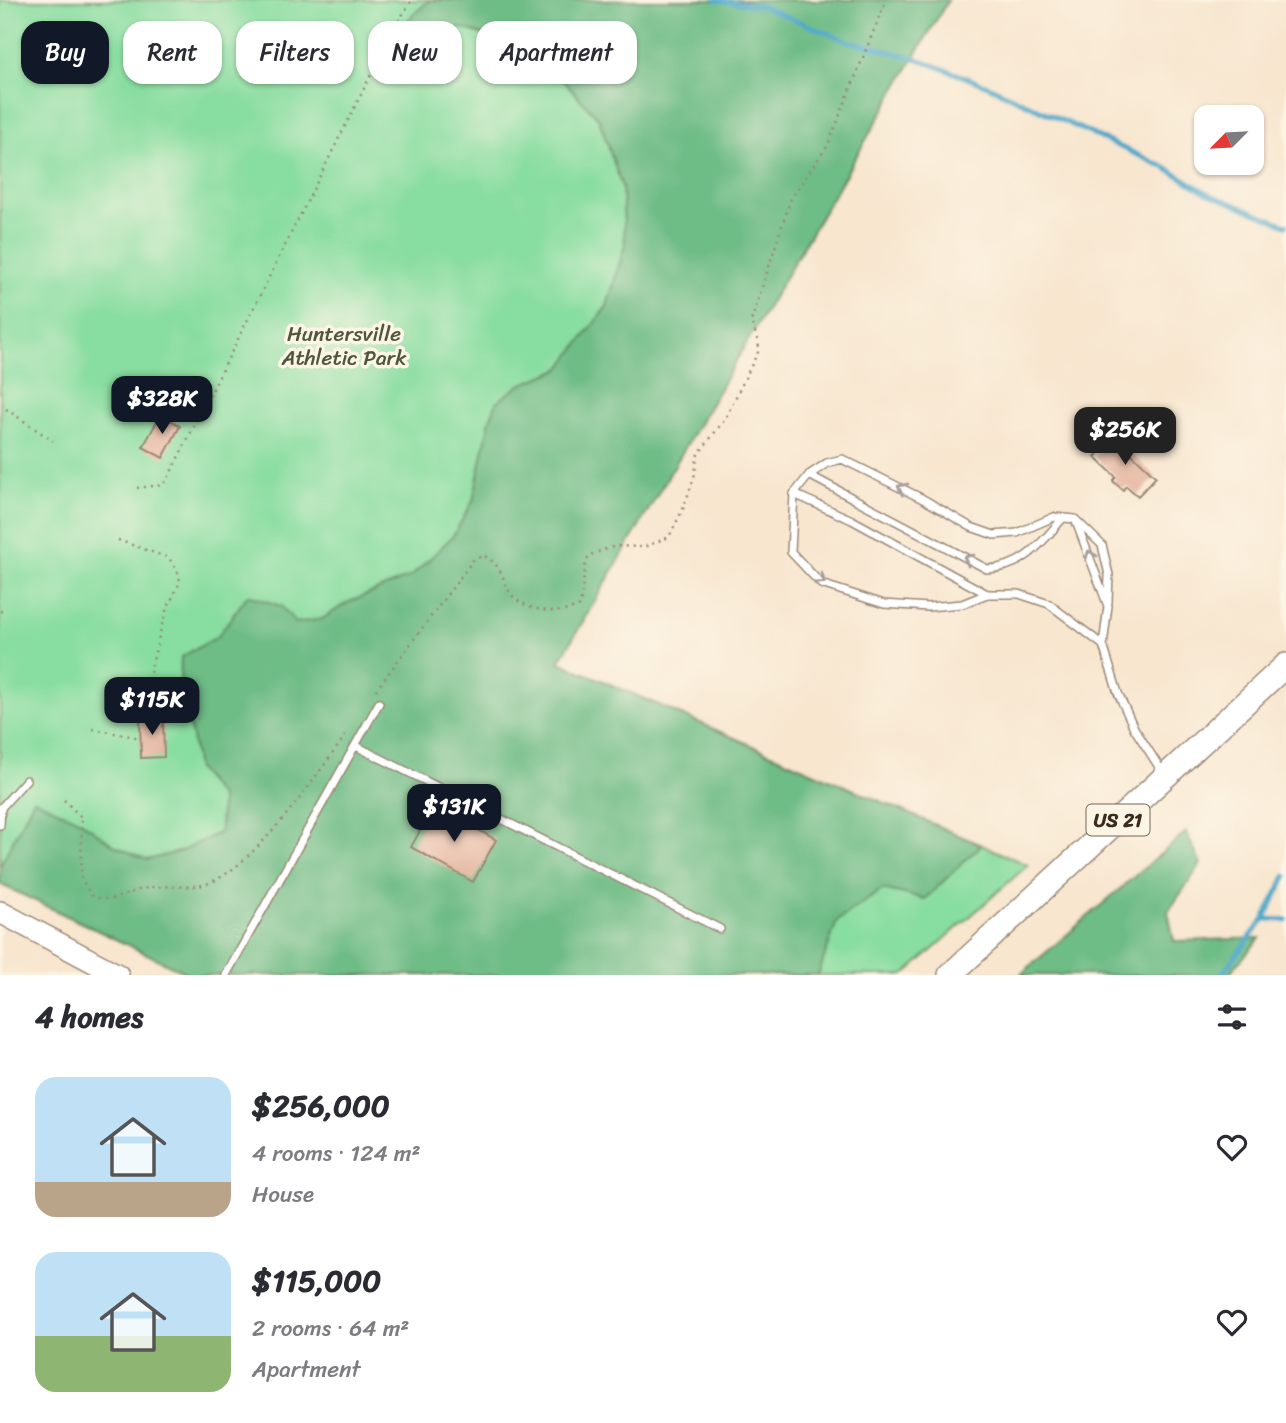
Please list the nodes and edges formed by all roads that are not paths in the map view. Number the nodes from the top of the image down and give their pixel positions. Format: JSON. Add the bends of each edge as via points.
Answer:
{"nodes":[{"id":1,"x":809,"y":475,"type":"junction"},
{"id":2,"x":794,"y":494,"type":"junction"},
{"id":3,"x":1063,"y":518,"type":"junction"},
{"id":4,"x":1075,"y":519,"type":"junction"},
{"id":5,"x":987,"y":594,"type":"junction"},
{"id":6,"x":1108,"y":606,"type":"junction"},
{"id":7,"x":1103,"y":645,"type":"junction"},
{"id":8,"x":1286,"y":666,"type":"edge"},
{"id":9,"x":379,"y":703,"type":"dead end"},
{"id":10,"x":356,"y":746,"type":"junction"},
{"id":11,"x":1165,"y":777,"type":"junction"},
{"id":12,"x":26,"y":780,"type":"dead end"},
{"id":13,"x":1,"y":809,"type":"edge"},
{"id":14,"x":0,"y":825,"type":"edge"},
{"id":15,"x":0,"y":912,"type":"edge"},
{"id":16,"x":720,"y":929,"type":"dead end"},
{"id":17,"x":118,"y":975,"type":"edge"},
{"id":18,"x":226,"y":975,"type":"edge"},
{"id":19,"x":950,"y":975,"type":"edge"}],
"edges":[{"from":1,"to":2,"type":"lane"},
{"from":3,"to":1,"type":"lane","one_way":true,"via":[[995,535],[971,527],[842,459]]},
{"from":3,"to":1,"type":"lane","one_way":true,"via":[[1031,554],[999,569],[987,569]]},
{"from":2,"to":5,"type":"lane","via":[[852,520]]},
{"from":2,"to":5,"type":"lane","one_way":true,"via":[[791,552],[821,584],[884,604],[928,607],[962,604]]},
{"from":3,"to":4,"type":"lane"},
{"from":6,"to":4,"type":"lane","one_way":true},
{"from":4,"to":6,"type":"lane","via":[[1102,545],[1109,575]]},
{"from":5,"to":7,"type":"lane","via":[[1019,594],[1049,604]]},
{"from":6,"to":7,"type":"lane"},
{"from":7,"to":11,"type":"lane","via":[[1134,728]]},
{"from":8,"to":11,"type":"main road","number":"US 21"},
{"from":9,"to":10,"type":"lane"},
{"from":10,"to":16,"type":"lane"},
{"from":10,"to":18,"type":"lane"},
{"from":11,"to":19,"type":"main road","number":"US 21"},
{"from":12,"to":13,"type":"lane"},
{"from":13,"to":14,"type":"lane"},
{"from":15,"to":17,"type":"street"}]}
